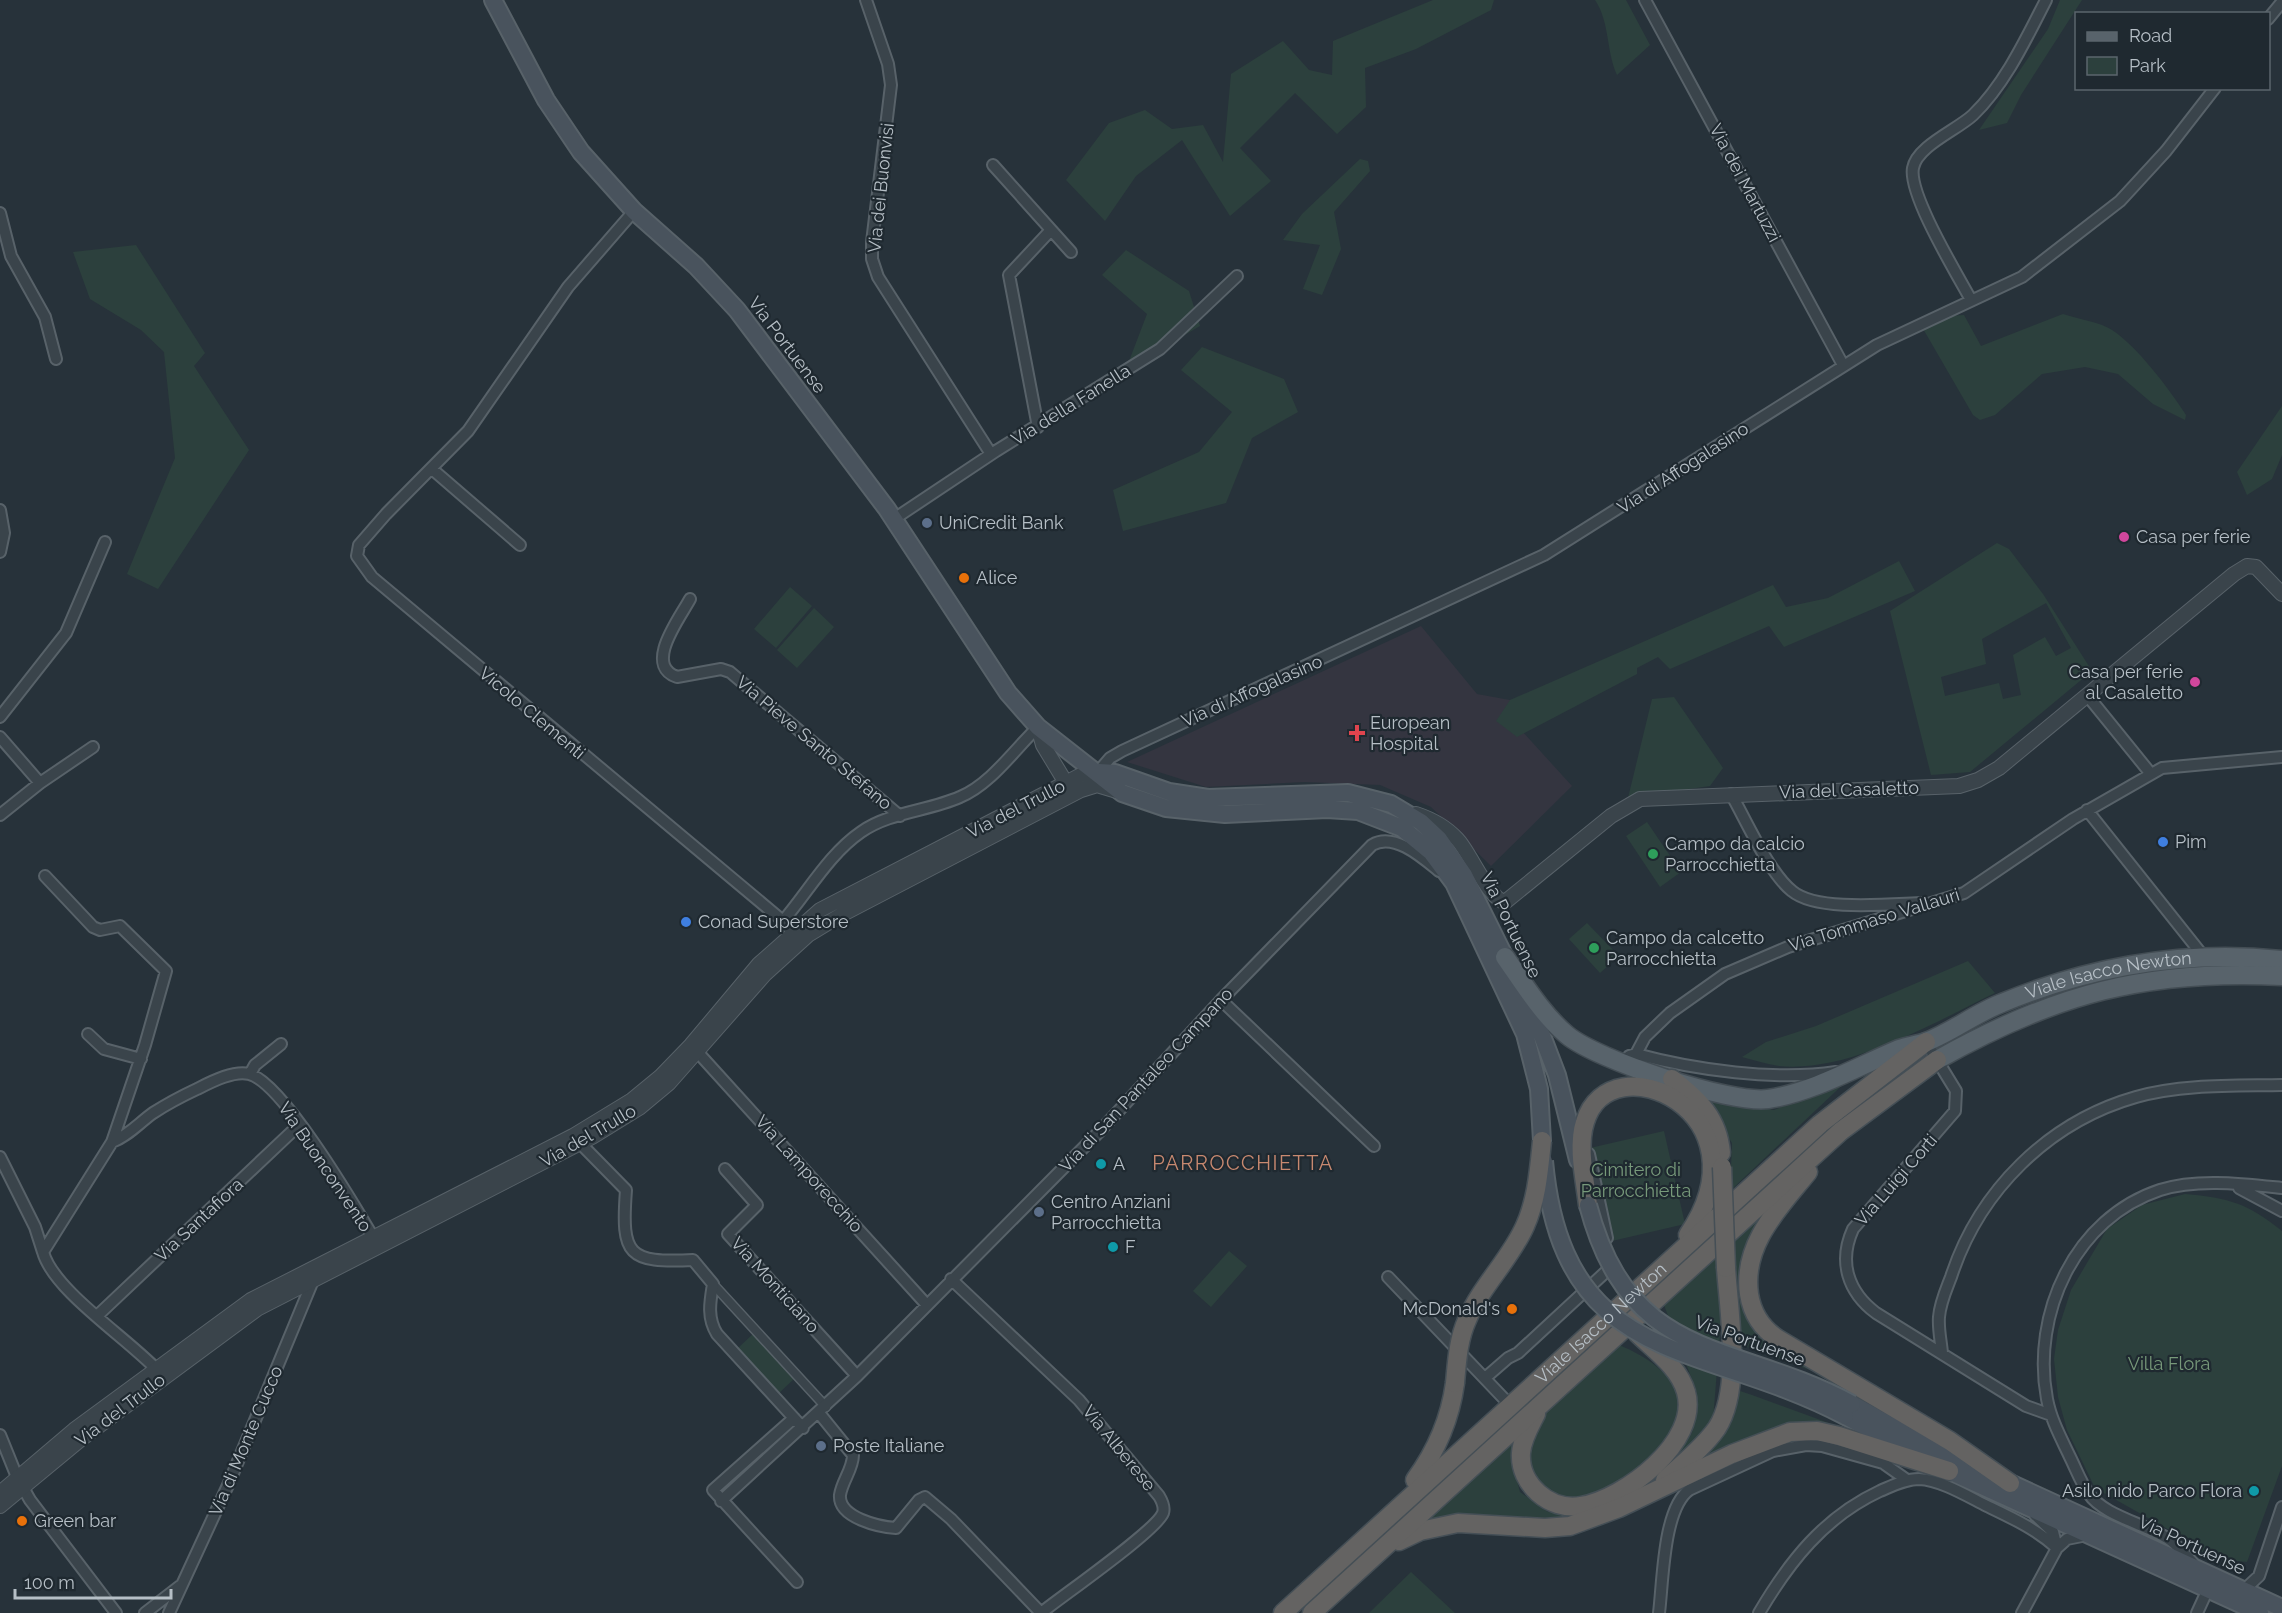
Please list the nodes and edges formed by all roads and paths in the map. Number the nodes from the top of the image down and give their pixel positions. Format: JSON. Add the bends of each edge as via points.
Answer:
{"nodes":[{"id":1,"x":493,"y":0,"type":"edge"},
{"id":2,"x":866,"y":0,"type":"edge"},
{"id":3,"x":1645,"y":0,"type":"edge"},
{"id":4,"x":2046,"y":0,"type":"edge"},
{"id":5,"x":2282,"y":2,"type":"edge"},
{"id":6,"x":2270,"y":17,"type":"edge"},
{"id":7,"x":2213,"y":90,"type":"edge"},
{"id":8,"x":993,"y":165,"type":"dead end"},
{"id":9,"x":634,"y":211,"type":"junction"},
{"id":10,"x":0,"y":213,"type":"edge"},
{"id":11,"x":1051,"y":230,"type":"junction"},
{"id":12,"x":1071,"y":252,"type":"dead end"},
{"id":13,"x":1237,"y":276,"type":"dead end"},
{"id":14,"x":1971,"y":300,"type":"junction"},
{"id":15,"x":56,"y":359,"type":"dead end"},
{"id":16,"x":1843,"y":365,"type":"junction"},
{"id":17,"x":1038,"y":427,"type":"junction"},
{"id":18,"x":991,"y":454,"type":"junction"},
{"id":19,"x":432,"y":469,"type":"junction"},
{"id":20,"x":0,"y":510,"type":"edge"},
{"id":21,"x":894,"y":519,"type":"junction"},
{"id":22,"x":105,"y":542,"type":"dead end"},
{"id":23,"x":520,"y":545,"type":"dead end"},
{"id":24,"x":0,"y":552,"type":"edge"},
{"id":25,"x":2282,"y":594,"type":"edge"},
{"id":26,"x":690,"y":598,"type":"dead end"},
{"id":27,"x":2087,"y":695,"type":"junction"},
{"id":28,"x":0,"y":717,"type":"edge"},
{"id":29,"x":1038,"y":727,"type":"junction"},
{"id":30,"x":0,"y":736,"type":"edge"},
{"id":31,"x":93,"y":747,"type":"dead end"},
{"id":32,"x":2282,"y":757,"type":"edge"},
{"id":33,"x":1098,"y":772,"type":"junction"},
{"id":34,"x":2151,"y":774,"type":"junction"},
{"id":35,"x":40,"y":783,"type":"junction"},
{"id":36,"x":1066,"y":783,"type":"junction"},
{"id":37,"x":1081,"y":790,"type":"junction"},
{"id":38,"x":1122,"y":793,"type":"junction"},
{"id":39,"x":1731,"y":794,"type":"junction"},
{"id":40,"x":2087,"y":810,"type":"junction"},
{"id":41,"x":1405,"y":811,"type":"junction"},
{"id":42,"x":0,"y":815,"type":"edge"},
{"id":43,"x":900,"y":816,"type":"junction"},
{"id":44,"x":916,"y":868,"type":"junction"},
{"id":45,"x":45,"y":876,"type":"dead end"},
{"id":46,"x":1454,"y":883,"type":"junction"},
{"id":47,"x":803,"y":897,"type":"junction"},
{"id":48,"x":1932,"y":903,"type":"junction"},
{"id":49,"x":820,"y":910,"type":"junction"},
{"id":50,"x":783,"y":921,"type":"junction"},
{"id":51,"x":796,"y":937,"type":"junction"},
{"id":52,"x":1505,"y":957,"type":"junction"},
{"id":53,"x":2204,"y":957,"type":"junction"},
{"id":54,"x":2282,"y":960,"type":"edge"},
{"id":55,"x":2282,"y":976,"type":"edge"},
{"id":56,"x":1221,"y":1000,"type":"junction"},
{"id":57,"x":1944,"y":1032,"type":"junction"},
{"id":58,"x":88,"y":1034,"type":"dead end"},
{"id":59,"x":1926,"y":1042,"type":"junction"},
{"id":60,"x":281,"y":1044,"type":"dead end"},
{"id":61,"x":695,"y":1049,"type":"junction"},
{"id":62,"x":1954,"y":1050,"type":"junction"},
{"id":63,"x":1636,"y":1054,"type":"junction"},
{"id":64,"x":141,"y":1059,"type":"junction"},
{"id":65,"x":1937,"y":1060,"type":"junction"},
{"id":66,"x":1614,"y":1061,"type":"junction"},
{"id":67,"x":1857,"y":1068,"type":"junction"},
{"id":68,"x":250,"y":1074,"type":"junction"},
{"id":69,"x":1672,"y":1079,"type":"junction"},
{"id":70,"x":2282,"y":1085,"type":"edge"},
{"id":71,"x":300,"y":1124,"type":"junction"},
{"id":72,"x":1841,"y":1131,"type":"junction"},
{"id":73,"x":577,"y":1139,"type":"junction"},
{"id":74,"x":1542,"y":1141,"type":"junction"},
{"id":75,"x":112,"y":1142,"type":"junction"},
{"id":76,"x":1374,"y":1146,"type":"dead end"},
{"id":77,"x":1589,"y":1153,"type":"dead end"},
{"id":78,"x":0,"y":1157,"type":"edge"},
{"id":79,"x":725,"y":1170,"type":"dead end"},
{"id":80,"x":2233,"y":1185,"type":"junction"},
{"id":81,"x":2282,"y":1188,"type":"edge"},
{"id":82,"x":448,"y":1204,"type":"junction"},
{"id":83,"x":1587,"y":1205,"type":"junction"},
{"id":84,"x":2282,"y":1211,"type":"edge"},
{"id":85,"x":373,"y":1237,"type":"junction"},
{"id":86,"x":44,"y":1252,"type":"junction"},
{"id":87,"x":1672,"y":1259,"type":"junction"},
{"id":88,"x":317,"y":1265,"type":"junction"},
{"id":89,"x":1388,"y":1277,"type":"dead end"},
{"id":90,"x":951,"y":1279,"type":"junction"},
{"id":91,"x":313,"y":1280,"type":"junction"},
{"id":92,"x":713,"y":1284,"type":"junction"},
{"id":93,"x":926,"y":1304,"type":"junction"},
{"id":94,"x":240,"y":1314,"type":"junction"},
{"id":95,"x":98,"y":1316,"type":"junction"},
{"id":96,"x":1635,"y":1332,"type":"junction"},
{"id":97,"x":1942,"y":1353,"type":"junction"},
{"id":98,"x":160,"y":1372,"type":"junction"},
{"id":99,"x":857,"y":1376,"type":"junction"},
{"id":100,"x":1485,"y":1378,"type":"junction"},
{"id":101,"x":1510,"y":1405,"type":"junction"},
{"id":102,"x":1540,"y":1406,"type":"junction"},
{"id":103,"x":822,"y":1410,"type":"junction"},
{"id":104,"x":1848,"y":1410,"type":"junction"},
{"id":105,"x":2051,"y":1414,"type":"junction"},
{"id":106,"x":794,"y":1418,"type":"junction"},
{"id":107,"x":803,"y":1428,"type":"junction"},
{"id":108,"x":0,"y":1435,"type":"edge"},
{"id":109,"x":1949,"y":1471,"type":"junction"},
{"id":110,"x":1907,"y":1480,"type":"junction"},
{"id":111,"x":19,"y":1482,"type":"junction"},
{"id":112,"x":2010,"y":1483,"type":"junction"},
{"id":113,"x":1655,"y":1490,"type":"junction"},
{"id":114,"x":0,"y":1493,"type":"edge"},
{"id":115,"x":721,"y":1501,"type":"junction"},
{"id":116,"x":0,"y":1506,"type":"edge"},
{"id":117,"x":2026,"y":1507,"type":"junction"},
{"id":118,"x":2282,"y":1507,"type":"edge"},
{"id":119,"x":1392,"y":1514,"type":"junction"},
{"id":120,"x":2088,"y":1535,"type":"junction"},
{"id":121,"x":1384,"y":1548,"type":"junction"},
{"id":122,"x":2057,"y":1548,"type":"junction"},
{"id":123,"x":2197,"y":1568,"type":"junction"},
{"id":124,"x":797,"y":1582,"type":"dead end"},
{"id":125,"x":182,"y":1585,"type":"junction"},
{"id":126,"x":2208,"y":1589,"type":"junction"},
{"id":127,"x":2244,"y":1590,"type":"junction"},
{"id":128,"x":2282,"y":1608,"type":"edge"},
{"id":129,"x":116,"y":1613,"type":"edge"},
{"id":130,"x":145,"y":1613,"type":"edge"},
{"id":131,"x":168,"y":1613,"type":"edge"},
{"id":132,"x":1041,"y":1613,"type":"edge"},
{"id":133,"x":1282,"y":1613,"type":"edge"},
{"id":134,"x":1312,"y":1613,"type":"edge"},
{"id":135,"x":1659,"y":1613,"type":"edge"},
{"id":136,"x":1759,"y":1613,"type":"edge"},
{"id":137,"x":2022,"y":1613,"type":"edge"},
{"id":138,"x":2197,"y":1613,"type":"edge"},
{"id":139,"x":2260,"y":1613,"type":"edge"}],
"edges":[{"from":1,"to":9,"type":"main road","name":"Via Portuense","via":[[562,125]]},
{"from":2,"to":18,"type":"street","name":"Via dei Buonvisi","via":[[888,64],[891,85],[872,242],[873,263]]},
{"from":3,"to":16,"type":"street","name":"Via dei Martuzzi"},
{"from":4,"to":14,"type":"street","via":[[1988,98],[1973,114],[1923,150],[1912,168],[1916,194]]},
{"from":5,"to":6,"type":"street"},
{"from":7,"to":14,"type":"street","name":"Via di Affogalasino","via":[[2152,167],[2110,210],[2031,271]]},
{"from":8,"to":11,"type":"street"},
{"from":9,"to":19,"type":"street","name":"Vicolo Clementi","via":[[568,287],[468,431]]},
{"from":9,"to":21,"type":"main road","name":"Via Portuense","via":[[696,266],[737,310]]},
{"from":10,"to":15,"type":"street","via":[[11,256],[45,317]]},
{"from":11,"to":12,"type":"street"},
{"from":11,"to":17,"type":"street","via":[[1009,275]]},
{"from":13,"to":17,"type":"street","name":"Via della Fanella","via":[[1160,349]]},
{"from":14,"to":16,"type":"street","name":"Via di Affogalasino"},
{"from":16,"to":33,"type":"street","name":"Via di Affogalasino","via":[[1544,555],[1122,751]]},
{"from":17,"to":18,"type":"street","name":"Via della Fanella"},
{"from":18,"to":21,"type":"street","name":"Via della Fanella"},
{"from":19,"to":23,"type":"street"},
{"from":19,"to":50,"type":"street","name":"Vicolo Clementi","via":[[359,545],[357,556],[363,568]]},
{"from":20,"to":24,"type":"street","via":[[4,533]]},
{"from":21,"to":29,"type":"main road","name":"Via Portuense","via":[[1008,693]]},
{"from":22,"to":28,"type":"street","via":[[66,633]]},
{"from":25,"to":27,"type":"street","name":"Via del Casaletto","via":[[2256,567],[2247,566]]},
{"from":26,"to":43,"type":"street","name":"Via Pieve Santo Stefano","via":[[663,650],[662,661],[667,671],[677,677],[721,669],[730,672]]},
{"from":27,"to":34,"type":"street"},
{"from":27,"to":39,"type":"street","name":"Via del Casaletto","via":[[1999,768],[1968,784]]},
{"from":29,"to":33,"type":"main road","name":"Via Portuense"},
{"from":29,"to":36,"type":"street","name":"Via Portuense","via":[[1043,745]]},
{"from":29,"to":43,"type":"street","name":"Via del Trullo","via":[[973,791]]},
{"from":30,"to":35,"type":"street"},
{"from":31,"to":35,"type":"street"},
{"from":32,"to":34,"type":"street","name":"Via Tommaso Vallauri","via":[[2175,765]]},
{"from":33,"to":36,"type":"street","name":"Via del Trullo"},
{"from":33,"to":37,"type":"street","name":"Via del Trullo"},
{"from":33,"to":38,"type":"main road","name":"Via Portuense"},
{"from":33,"to":41,"type":"main road","name":"Via Portuense","via":[[1115,773],[1150,787],[1193,796],[1244,799],[1341,793],[1372,798]]},
{"from":34,"to":40,"type":"street","name":"Via Tommaso Vallauri"},
{"from":35,"to":42,"type":"street"},
{"from":36,"to":44,"type":"street","name":"Via del Trullo"},
{"from":37,"to":38,"type":"street","name":"Via del Trullo","via":[[1100,785]]},
{"from":37,"to":44,"type":"street","name":"Via del Trullo"},
{"from":38,"to":46,"type":"main road","name":"Via Portuense","via":[[1166,808],[1197,813],[1327,809],[1365,813],[1393,823],[1418,839]]},
{"from":39,"to":41,"type":"street","name":"Via del Casaletto","via":[[1633,802],[1505,902],[1494,896],[1457,839],[1437,823]]},
{"from":39,"to":48,"type":"street","via":[[1776,873],[1793,893],[1842,904]]},
{"from":40,"to":48,"type":"street","name":"Via Tommaso Vallauri","via":[[1983,883]]},
{"from":40,"to":53,"type":"street"},
{"from":41,"to":52,"type":"main road","name":"Via Portuense","via":[[1428,827],[1454,858]]},
{"from":43,"to":47,"type":"street","name":"Via del Trullo","via":[[852,838]]},
{"from":44,"to":49,"type":"street","name":"Via del Trullo"},
{"from":44,"to":51,"type":"street","name":"Via del Trullo"},
{"from":45,"to":64,"type":"street","via":[[93,927],[100,930],[120,926],[166,970]]},
{"from":46,"to":56,"type":"street","name":"Via di San Pantaleo Campano","via":[[1402,846],[1389,841],[1375,843]]},
{"from":46,"to":74,"type":"main road","name":"Via Portuense","via":[[1531,1050],[1539,1089]]},
{"from":47,"to":49,"type":"street"},
{"from":47,"to":50,"type":"street","name":"Via del Trullo"},
{"from":48,"to":63,"type":"street","name":"Via Tommaso Vallauri","via":[[1797,944],[1725,974],[1670,1013],[1645,1037]]},
{"from":49,"to":51,"type":"street","name":"Via del Trullo"},
{"from":50,"to":51,"type":"street","name":"Vicolo Clementi"},
{"from":51,"to":61,"type":"street","name":"Via del Trullo","via":[[753,970]]},
{"from":52,"to":66,"type":"main road","via":[[1557,1026],[1584,1047]]},
{"from":52,"to":83,"type":"main road","name":"Via Portuense","via":[[1544,1040],[1570,1124]]},
{"from":53,"to":54,"type":"main road","name":"Viale Isacco Newton"},
{"from":53,"to":57,"type":"main road","name":"Viale Isacco Newton","via":[[2147,961],[2073,979],[2002,1003]]},
{"from":55,"to":62,"type":"main road","name":"Viale Isacco Newton","via":[[2228,974],[2149,980],[2052,1005],[2007,1022]]},
{"from":56,"to":76,"type":"street"},
{"from":56,"to":90,"type":"street","name":"Via di San Pantaleo Campano","via":[[1091,1140]]},
{"from":57,"to":59,"type":"main road","name":"Viale Isacco Newton"},
{"from":57,"to":62,"type":"street"},
{"from":58,"to":64,"type":"street","via":[[104,1049]]},
{"from":59,"to":65,"type":"street"},
{"from":59,"to":67,"type":"main road","via":[[1901,1048]]},
{"from":59,"to":87,"type":"highway","name":"Viale Isacco Newton","via":[[1820,1124]]},
{"from":60,"to":68,"type":"street"},
{"from":61,"to":73,"type":"street","name":"Via del Trullo"},
{"from":61,"to":93,"type":"street","name":"Via Lamporecchio"},
{"from":62,"to":65,"type":"main road","name":"Viale Isacco Newton"},
{"from":63,"to":66,"type":"street"},
{"from":63,"to":67,"type":"street","via":[[1749,1072],[1817,1074]]},
{"from":64,"to":75,"type":"street"},
{"from":65,"to":72,"type":"highway","name":"Viale Isacco Newton"},
{"from":65,"to":97,"type":"street","name":"Via Luigi Corti","via":[[1956,1091],[1955,1111],[1858,1222],[1847,1243],[1845,1262],[1851,1285],[1865,1305]]},
{"from":66,"to":69,"type":"main road"},
{"from":67,"to":69,"type":"main road","via":[[1766,1099],[1729,1096]]},
{"from":68,"to":71,"type":"street","name":"Via Buonconvento","via":[[268,1087]]},
{"from":68,"to":75,"type":"street","via":[[236,1074],[199,1088]]},
{"from":69,"to":113,"type":"highway","bridge":true,"via":[[1708,1111],[1717,1130],[1722,1167],[1730,1383],[1725,1410],[1711,1436]]},
{"from":70,"to":97,"type":"street","via":[[2200,1088],[2136,1097],[2089,1116],[2038,1149],[1992,1196],[1961,1249],[1940,1311]]},
{"from":71,"to":85,"type":"street","name":"Via Buonconvento"},
{"from":71,"to":95,"type":"street","name":"Via Santafiora"},
{"from":72,"to":102,"type":"highway","name":"Viale Isacco Newton"},
{"from":72,"to":112,"type":"highway","via":[[1758,1238],[1748,1271],[1752,1309],[1773,1336],[1950,1441]]},
{"from":73,"to":82,"type":"street","name":"Via del Trullo"},
{"from":73,"to":92,"type":"street","via":[[627,1190],[624,1228],[631,1248],[651,1261],[693,1260]]},
{"from":74,"to":96,"type":"main road","name":"Via Portuense","bridge":true,"via":[[1550,1211],[1564,1252],[1599,1302]]},
{"from":74,"to":119,"type":"highway","bridge":true,"via":[[1530,1213],[1468,1318],[1460,1343],[1450,1412],[1437,1447]]},
{"from":75,"to":86,"type":"street"},
{"from":77,"to":100,"type":"street","via":[[1611,1267],[1518,1353]]},
{"from":78,"to":86,"type":"street"},
{"from":79,"to":99,"type":"street","name":"Via Monticiano","via":[[757,1205],[728,1234]]},
{"from":80,"to":81,"type":"street"},
{"from":80,"to":84,"type":"street"},
{"from":80,"to":105,"type":"street","via":[[2192,1184],[2154,1192],[2121,1210],[2081,1248],[2055,1296],[2046,1331],[2045,1383]]},
{"from":82,"to":85,"type":"street","name":"Via del Trullo"},
{"from":82,"to":91,"type":"street","name":"Via del Trullo"},
{"from":83,"to":87,"type":"highway","via":[[1584,1127],[1591,1110],[1605,1096],[1622,1089],[1635,1087],[1667,1093],[1686,1107],[1706,1137],[1713,1172],[1710,1196],[1700,1218]]},
{"from":83,"to":104,"type":"main road","name":"Via Portuense","bridge":true,"via":[[1609,1263],[1633,1298],[1657,1320],[1695,1344],[1817,1387]]},
{"from":85,"to":88,"type":"street","name":"Via del Trullo"},
{"from":86,"to":95,"type":"street","via":[[58,1280]]},
{"from":87,"to":101,"type":"highway","name":"Viale Isacco Newton"},
{"from":88,"to":91,"type":"street","name":"Via di Monte Cucco"},
{"from":88,"to":94,"type":"street","name":"Via del Trullo"},
{"from":89,"to":100,"type":"street"},
{"from":90,"to":93,"type":"street","name":"Via di San Pantaleo Campano"},
{"from":90,"to":132,"type":"street","name":"Via Alberese","via":[[1080,1400],[1163,1505],[1162,1515],[1146,1533]]},
{"from":91,"to":94,"type":"street","name":"Via del Trullo"},
{"from":91,"to":125,"type":"street","name":"Via di Monte Cucco"},
{"from":92,"to":103,"type":"street"},
{"from":92,"to":106,"type":"street","via":[[710,1319],[717,1335]]},
{"from":93,"to":99,"type":"street","name":"Via di San Pantaleo Campano"},
{"from":94,"to":98,"type":"street","name":"Via del Trullo"},
{"from":95,"to":98,"type":"street"},
{"from":96,"to":102,"type":"highway","via":[[1672,1367],[1682,1381],[1688,1402],[1682,1432],[1658,1462],[1638,1478],[1582,1506],[1569,1507],[1541,1496],[1524,1473],[1521,1448]]},
{"from":96,"to":104,"type":"main road","name":"Via Portuense","bridge":true,"via":[[1685,1356]]},
{"from":97,"to":105,"type":"street","name":"Via Luigi Corti","via":[[2026,1406]]},
{"from":98,"to":111,"type":"street","name":"Via del Trullo"},
{"from":99,"to":103,"type":"street","name":"Via di San Pantaleo Campano"},
{"from":100,"to":101,"type":"street"},
{"from":101,"to":119,"type":"highway","name":"Viale Isacco Newton"},
{"from":102,"to":121,"type":"highway","name":"Viale Isacco Newton"},
{"from":103,"to":107,"type":"street","name":"Via di San Pantaleo Campano"},
{"from":103,"to":132,"type":"street","via":[[853,1455],[840,1494],[848,1512],[896,1528],[925,1497]]},
{"from":104,"to":109,"type":"main road","name":"Via Portuense"},
{"from":104,"to":112,"type":"main road","name":"Via Portuense"},
{"from":105,"to":123,"type":"street","via":[[2093,1499],[2169,1539]]},
{"from":106,"to":107,"type":"street"},
{"from":106,"to":115,"type":"street","via":[[713,1490]]},
{"from":107,"to":115,"type":"street","name":"Via di San Pantaleo Campano"},
{"from":108,"to":111,"type":"street"},
{"from":109,"to":113,"type":"highway","via":[[1848,1438],[1801,1431],[1770,1438]]},
{"from":109,"to":117,"type":"main road","name":"Via Portuense"},
{"from":110,"to":122,"type":"street","via":[[1931,1481],[1980,1502],[2030,1527]]},
{"from":110,"to":135,"type":"street","via":[[1883,1463],[1806,1444],[1773,1451],[1689,1490],[1681,1496],[1672,1518]]},
{"from":110,"to":136,"type":"street","via":[[1861,1501],[1822,1529],[1791,1563]]},
{"from":111,"to":114,"type":"street","name":"Via del Trullo"},
{"from":111,"to":116,"type":"street","name":"Via del Trullo"},
{"from":111,"to":129,"type":"street"},
{"from":112,"to":123,"type":"main road","name":"Via Portuense"},
{"from":113,"to":121,"type":"highway","via":[[1570,1526],[1458,1523],[1420,1531]]},
{"from":115,"to":124,"type":"street"},
{"from":117,"to":120,"type":"main road","name":"Via Portuense"},
{"from":117,"to":122,"type":"street","via":[[2053,1532]]},
{"from":118,"to":127,"type":"street","via":[[2259,1576]]},
{"from":119,"to":133,"type":"highway","name":"Viale Isacco Newton"},
{"from":120,"to":122,"type":"street","via":[[2067,1539]]},
{"from":120,"to":126,"type":"main road","name":"Via Portuense"},
{"from":121,"to":134,"type":"highway","name":"Viale Isacco Newton"},
{"from":122,"to":137,"type":"street"},
{"from":123,"to":127,"type":"main road","name":"Via Portuense"},
{"from":125,"to":130,"type":"street"},
{"from":125,"to":131,"type":"street","name":"Via di Monte Cucco"},
{"from":126,"to":138,"type":"street"},
{"from":126,"to":139,"type":"main road","name":"Via Portuense"},
{"from":127,"to":128,"type":"main road","name":"Via Portuense"}]}
